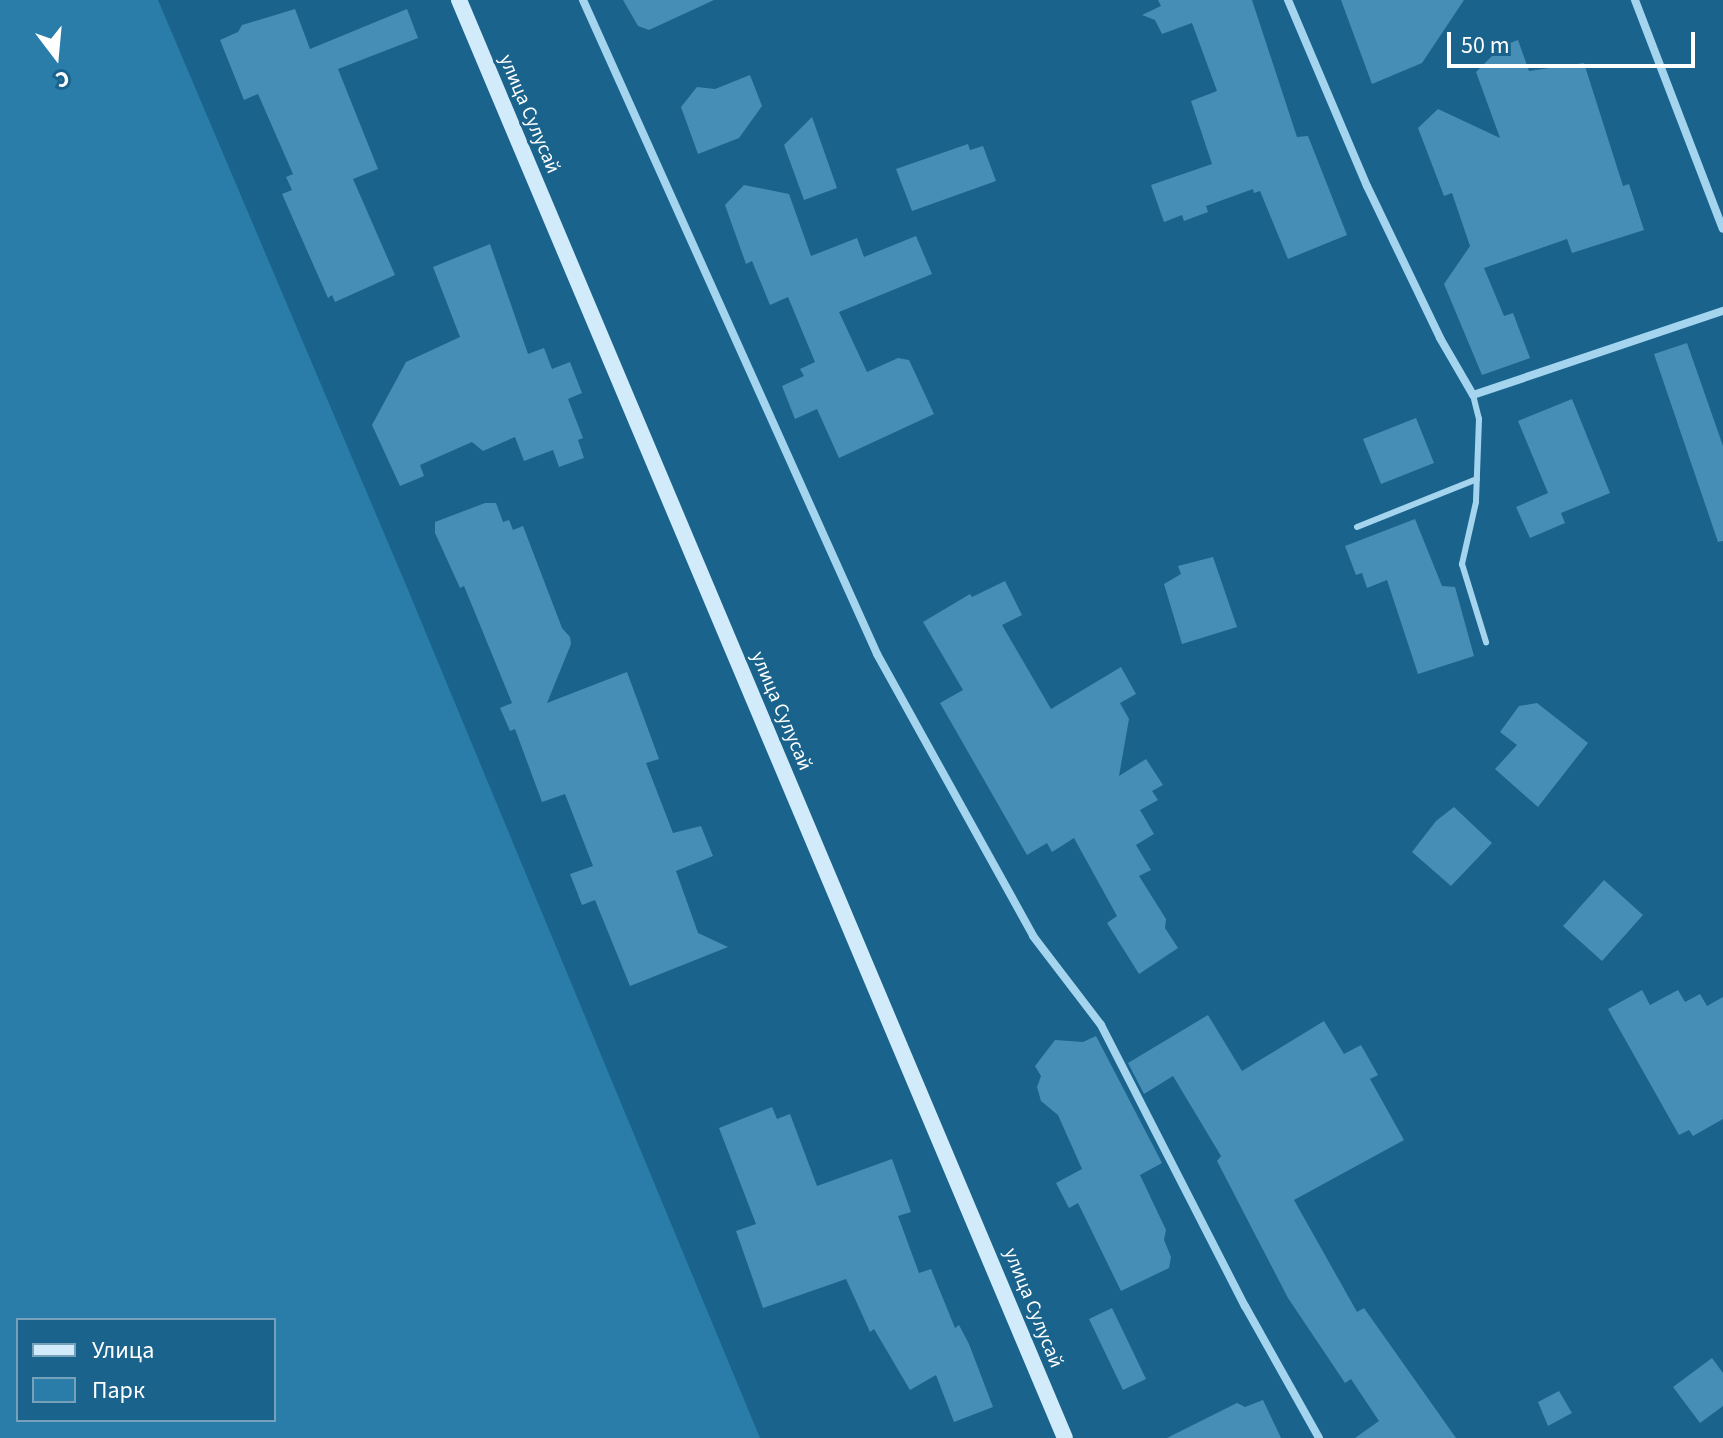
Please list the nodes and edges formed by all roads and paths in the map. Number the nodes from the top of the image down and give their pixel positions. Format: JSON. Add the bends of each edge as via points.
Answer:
{"nodes":[{"id":1,"x":459,"y":0,"type":"edge"},
{"id":2,"x":583,"y":0,"type":"edge"},
{"id":3,"x":1288,"y":0,"type":"edge"},
{"id":4,"x":1635,"y":0,"type":"edge"},
{"id":5,"x":1723,"y":229,"type":"edge"},
{"id":6,"x":1723,"y":311,"type":"edge"},
{"id":7,"x":1473,"y":395,"type":"junction"},
{"id":8,"x":1477,"y":479,"type":"junction"},
{"id":9,"x":1357,"y":527,"type":"dead end"},
{"id":10,"x":1486,"y":642,"type":"dead end"},
{"id":11,"x":1065,"y":1438,"type":"edge"},
{"id":12,"x":1319,"y":1438,"type":"edge"}],
"edges":[{"from":1,"to":11,"type":"main road","name":"улица Сулусай"},
{"from":2,"to":12,"type":"street","via":[[877,654],[1033,936],[1101,1025]]},
{"from":3,"to":7,"type":"street","via":[[1367,186]]},
{"from":4,"to":5,"type":"street"},
{"from":6,"to":7,"type":"street"},
{"from":7,"to":8,"type":"lane","via":[[1479,419]]},
{"from":8,"to":9,"type":"lane"},
{"from":8,"to":10,"type":"lane","via":[[1462,564]]}]}
